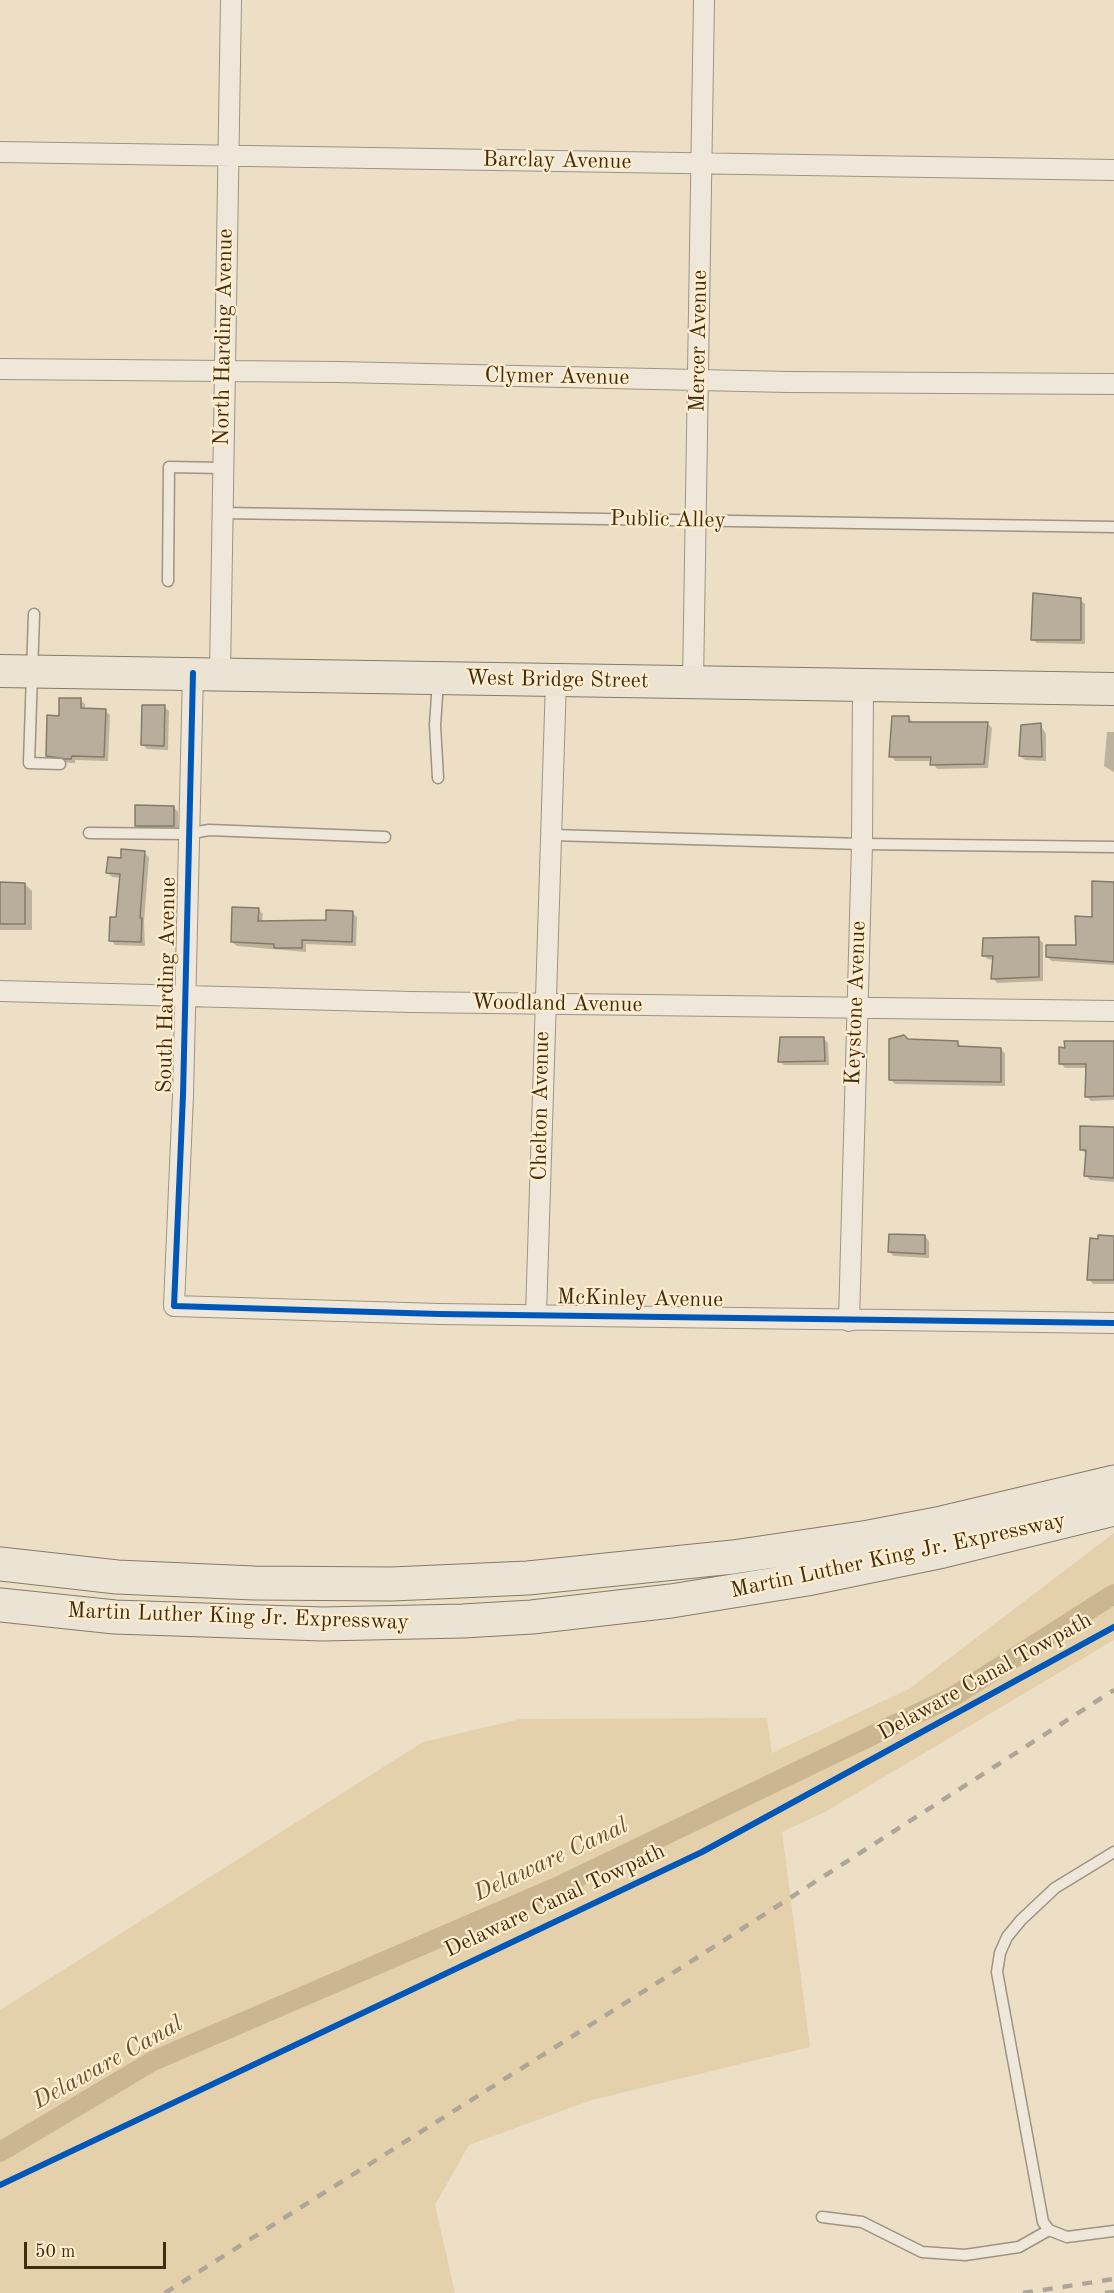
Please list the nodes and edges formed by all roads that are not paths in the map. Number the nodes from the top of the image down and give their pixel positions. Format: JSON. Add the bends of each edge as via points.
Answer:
{"nodes":[{"id":1,"x":231,"y":0,"type":"edge"},
{"id":2,"x":704,"y":0,"type":"edge"},
{"id":3,"x":0,"y":152,"type":"edge"},
{"id":4,"x":228,"y":155,"type":"junction"},
{"id":5,"x":701,"y":163,"type":"junction"},
{"id":6,"x":1114,"y":170,"type":"edge"},
{"id":7,"x":0,"y":369,"type":"edge"},
{"id":8,"x":223,"y":372,"type":"junction"},
{"id":9,"x":699,"y":380,"type":"junction"},
{"id":10,"x":1114,"y":384,"type":"edge"},
{"id":11,"x":222,"y":468,"type":"junction"},
{"id":12,"x":222,"y":513,"type":"junction"},
{"id":13,"x":696,"y":521,"type":"junction"},
{"id":14,"x":1114,"y":527,"type":"edge"},
{"id":15,"x":168,"y":581,"type":"dead end"},
{"id":16,"x":34,"y":614,"type":"dead end"},
{"id":17,"x":0,"y":671,"type":"edge"},
{"id":18,"x":32,"y":671,"type":"junction"},
{"id":19,"x":206,"y":673,"type":"junction"},
{"id":20,"x":438,"y":678,"type":"junction"},
{"id":21,"x":556,"y":680,"type":"junction"},
{"id":22,"x":693,"y":683,"type":"junction"},
{"id":23,"x":862,"y":685,"type":"junction"},
{"id":24,"x":1114,"y":689,"type":"edge"},
{"id":25,"x":60,"y":764,"type":"dead end"},
{"id":26,"x":438,"y":778,"type":"dead end"},
{"id":27,"x":89,"y":833,"type":"dead end"},
{"id":28,"x":188,"y":834,"type":"junction"},
{"id":29,"x":552,"y":836,"type":"junction"},
{"id":30,"x":385,"y":837,"type":"dead end"},
{"id":31,"x":862,"y":844,"type":"junction"},
{"id":32,"x":1114,"y":847,"type":"edge"},
{"id":33,"x":0,"y":991,"type":"edge"},
{"id":34,"x":184,"y":996,"type":"junction"},
{"id":35,"x":544,"y":1004,"type":"junction"},
{"id":36,"x":855,"y":1008,"type":"junction"},
{"id":37,"x":1114,"y":1011,"type":"edge"},
{"id":38,"x":175,"y":1297,"type":"joint"},
{"id":39,"x":536,"y":1315,"type":"junction"},
{"id":40,"x":849,"y":1321,"type":"junction"},
{"id":41,"x":1114,"y":1323,"type":"edge"},
{"id":42,"x":1114,"y":1482,"type":"edge"},
{"id":43,"x":1114,"y":1509,"type":"edge"},
{"id":44,"x":0,"y":1564,"type":"edge"},
{"id":45,"x":0,"y":1605,"type":"edge"},
{"id":46,"x":1114,"y":1852,"type":"edge"},
{"id":47,"x":822,"y":2217,"type":"dead end"},
{"id":48,"x":1049,"y":2230,"type":"junction"},
{"id":49,"x":1114,"y":2231,"type":"edge"}],
"edges":[{"from":1,"to":4,"type":"street","name":"North Harding Avenue"},
{"from":2,"to":5,"type":"street","name":"Mercer Avenue"},
{"from":3,"to":4,"type":"street","name":"Barclay Avenue"},
{"from":4,"to":5,"type":"street","name":"Barclay Avenue"},
{"from":4,"to":8,"type":"street","name":"North Harding Avenue"},
{"from":5,"to":6,"type":"street","name":"Barclay Avenue"},
{"from":5,"to":9,"type":"street","name":"Mercer Avenue"},
{"from":7,"to":8,"type":"street","name":"Clymer Avenue"},
{"from":8,"to":9,"type":"street","name":"Clymer Avenue"},
{"from":8,"to":11,"type":"street","name":"North Harding Avenue"},
{"from":9,"to":10,"type":"street","name":"Clymer Avenue"},
{"from":9,"to":13,"type":"street","name":"Mercer Avenue"},
{"from":11,"to":12,"type":"street","name":"North Harding Avenue"},
{"from":11,"to":15,"type":"lane","via":[[169,466]]},
{"from":12,"to":13,"type":"lane","name":"Public Alley"},
{"from":12,"to":19,"type":"street","name":"North Harding Avenue"},
{"from":13,"to":14,"type":"lane","name":"Public Alley"},
{"from":13,"to":22,"type":"street","name":"Mercer Avenue"},
{"from":16,"to":18,"type":"lane"},
{"from":17,"to":18,"type":"main road","name":"West Bridge Street"},
{"from":18,"to":19,"type":"main road","name":"West Bridge Street"},
{"from":18,"to":25,"type":"lane","via":[[29,763]]},
{"from":19,"to":20,"type":"main road","name":"West Bridge Street"},
{"from":19,"to":28,"type":"street","name":"South Harding Avenue"},
{"from":20,"to":21,"type":"main road","name":"West Bridge Street"},
{"from":20,"to":26,"type":"lane"},
{"from":21,"to":22,"type":"main road","name":"West Bridge Street"},
{"from":21,"to":29,"type":"street","name":"Chelton Avenue"},
{"from":22,"to":23,"type":"main road","name":"West Bridge Street"},
{"from":23,"to":24,"type":"main road","name":"West Bridge Street"},
{"from":23,"to":31,"type":"street","name":"Keystone Avenue"},
{"from":27,"to":28,"type":"lane"},
{"from":28,"to":30,"type":"lane","via":[[209,830]]},
{"from":28,"to":34,"type":"street","name":"South Harding Avenue"},
{"from":29,"to":31,"type":"lane"},
{"from":29,"to":35,"type":"street","name":"Chelton Avenue"},
{"from":31,"to":32,"type":"lane"},
{"from":31,"to":36,"type":"street","name":"Keystone Avenue"},
{"from":33,"to":34,"type":"street","name":"Woodland Avenue"},
{"from":34,"to":35,"type":"street","name":"Woodland Avenue"},
{"from":34,"to":38,"type":"street","name":"South Harding Avenue"},
{"from":35,"to":36,"type":"street","name":"Woodland Avenue"},
{"from":35,"to":39,"type":"street","name":"Chelton Avenue"},
{"from":36,"to":37,"type":"street","name":"Woodland Avenue"},
{"from":36,"to":40,"type":"street","name":"Keystone Avenue"},
{"from":38,"to":39,"type":"street","name":"McKinley Avenue","via":[[174,1306]]},
{"from":39,"to":40,"type":"street","name":"McKinley Avenue"},
{"from":40,"to":41,"type":"street","name":"McKinley Avenue"},
{"from":42,"to":44,"type":"highway","name":"Martin Luther King Jr. Expressway","via":[[869,1537],[733,1557],[528,1578],[392,1584],[277,1583],[117,1577]]},
{"from":43,"to":45,"type":"highway","name":"Martin Luther King Jr. Expressway","via":[[807,1580],[671,1602],[532,1617],[323,1624],[114,1617]]},
{"from":46,"to":48,"type":"lane","via":[[1055,1888],[1021,1920],[1000,1953],[997,1972],[1043,2222]]},
{"from":47,"to":48,"type":"lane","via":[[862,2222],[922,2252],[965,2255],[1018,2247]]},
{"from":48,"to":49,"type":"lane","via":[[1067,2237]]}]}
